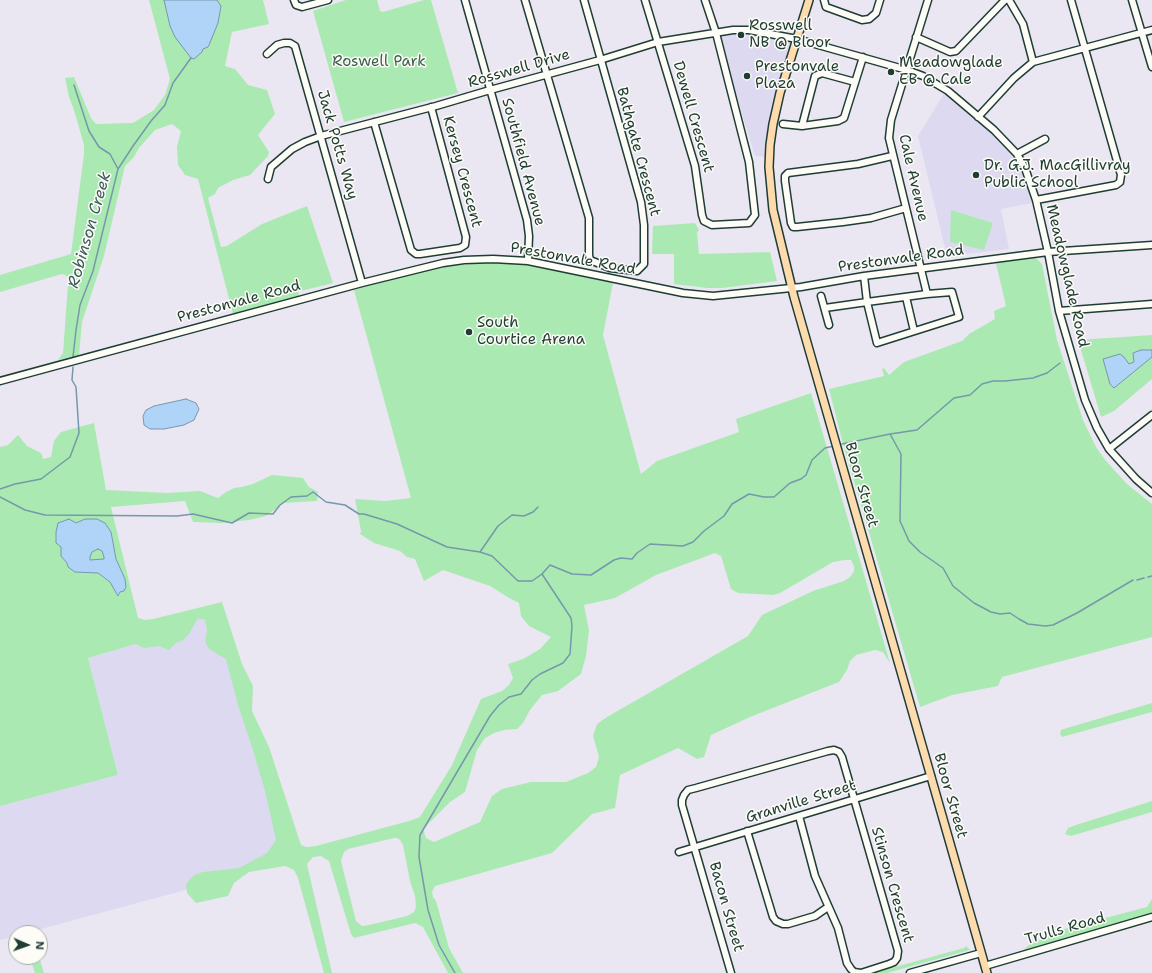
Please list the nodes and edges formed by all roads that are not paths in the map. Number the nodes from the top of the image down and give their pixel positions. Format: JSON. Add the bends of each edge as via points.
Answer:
{"nodes":[{"id":1,"x":294,"y":0,"type":"edge"},
{"id":2,"x":328,"y":0,"type":"edge"},
{"id":3,"x":465,"y":0,"type":"edge"},
{"id":4,"x":526,"y":0,"type":"edge"},
{"id":5,"x":584,"y":0,"type":"edge"},
{"id":6,"x":645,"y":0,"type":"edge"},
{"id":7,"x":705,"y":0,"type":"edge"},
{"id":8,"x":809,"y":0,"type":"edge"},
{"id":9,"x":824,"y":0,"type":"edge"},
{"id":10,"x":880,"y":0,"type":"edge"},
{"id":11,"x":928,"y":0,"type":"edge"},
{"id":12,"x":1005,"y":0,"type":"edge"},
{"id":13,"x":1009,"y":0,"type":"edge"},
{"id":14,"x":1071,"y":0,"type":"edge"},
{"id":15,"x":1132,"y":0,"type":"edge"},
{"id":16,"x":1152,"y":30,"type":"edge"},
{"id":17,"x":716,"y":33,"type":"junction"},
{"id":18,"x":1142,"y":33,"type":"junction"},
{"id":19,"x":916,"y":37,"type":"junction"},
{"id":20,"x":797,"y":39,"type":"junction"},
{"id":21,"x":658,"y":42,"type":"junction"},
{"id":22,"x":1084,"y":49,"type":"junction"},
{"id":23,"x":267,"y":54,"type":"dead end"},
{"id":24,"x":863,"y":57,"type":"junction"},
{"id":25,"x":600,"y":60,"type":"junction"},
{"id":26,"x":1033,"y":62,"type":"junction"},
{"id":27,"x":1152,"y":67,"type":"edge"},
{"id":28,"x":907,"y":70,"type":"junction"},
{"id":29,"x":548,"y":73,"type":"junction"},
{"id":30,"x":855,"y":82,"type":"junction"},
{"id":31,"x":490,"y":90,"type":"junction"},
{"id":32,"x":431,"y":108,"type":"junction"},
{"id":33,"x":978,"y":117,"type":"junction"},
{"id":34,"x":374,"y":122,"type":"junction"},
{"id":35,"x":783,"y":124,"type":"dead end"},
{"id":36,"x":802,"y":126,"type":"junction"},
{"id":37,"x":321,"y":136,"type":"junction"},
{"id":38,"x":1045,"y":139,"type":"dead end"},
{"id":39,"x":1017,"y":154,"type":"junction"},
{"id":40,"x":892,"y":156,"type":"junction"},
{"id":41,"x":268,"y":179,"type":"dead end"},
{"id":42,"x":1036,"y":200,"type":"junction"},
{"id":43,"x":906,"y":208,"type":"junction"},
{"id":44,"x":1152,"y":245,"type":"edge"},
{"id":45,"x":1048,"y":252,"type":"junction"},
{"id":46,"x":528,"y":262,"type":"junction"},
{"id":47,"x":921,"y":268,"type":"junction"},
{"id":48,"x":864,"y":276,"type":"junction"},
{"id":49,"x":362,"y":283,"type":"junction"},
{"id":50,"x":792,"y":288,"type":"junction"},
{"id":51,"x":927,"y":294,"type":"junction"},
{"id":52,"x":821,"y":296,"type":"dead end"},
{"id":53,"x":906,"y":297,"type":"junction"},
{"id":54,"x":867,"y":302,"type":"junction"},
{"id":55,"x":1152,"y":304,"type":"edge"},
{"id":56,"x":825,"y":308,"type":"junction"},
{"id":57,"x":1060,"y":310,"type":"junction"},
{"id":58,"x":829,"y":325,"type":"dead end"},
{"id":59,"x":914,"y":331,"type":"junction"},
{"id":60,"x":0,"y":381,"type":"edge"},
{"id":61,"x":1152,"y":415,"type":"edge"},
{"id":62,"x":1109,"y":449,"type":"junction"},
{"id":63,"x":1152,"y":493,"type":"edge"},
{"id":64,"x":931,"y":776,"type":"junction"},
{"id":65,"x":854,"y":800,"type":"junction"},
{"id":66,"x":799,"y":816,"type":"junction"},
{"id":67,"x":747,"y":831,"type":"junction"},
{"id":68,"x":695,"y":848,"type":"junction"},
{"id":69,"x":679,"y":852,"type":"dead end"},
{"id":70,"x":828,"y":907,"type":"junction"},
{"id":71,"x":1152,"y":917,"type":"edge"},
{"id":72,"x":981,"y":953,"type":"junction"},
{"id":73,"x":986,"y":970,"type":"edge"},
{"id":74,"x":731,"y":973,"type":"edge"},
{"id":75,"x":910,"y":973,"type":"edge"}],
"edges":[{"from":1,"to":2,"type":"street","via":[[302,7]]},
{"from":3,"to":31,"type":"street","name":"Southfield Avenue"},
{"from":4,"to":29,"type":"street"},
{"from":5,"to":25,"type":"street"},
{"from":6,"to":21,"type":"street"},
{"from":7,"to":17,"type":"street"},
{"from":8,"to":20,"type":"main road","name":"Bloor Street"},
{"from":9,"to":10,"type":"street","via":[[826,7],[862,20],[869,19],[876,13]]},
{"from":11,"to":19,"type":"street","name":"Cale Avenue"},
{"from":12,"to":19,"type":"street","via":[[956,51],[950,52]]},
{"from":13,"to":26,"type":"street","via":[[1023,24]]},
{"from":14,"to":22,"type":"street"},
{"from":15,"to":18,"type":"street"},
{"from":16,"to":18,"type":"street"},
{"from":17,"to":20,"type":"street","name":"Rosswell Drive","via":[[749,30]]},
{"from":17,"to":21,"type":"street","name":"Rosswell Drive"},
{"from":17,"to":21,"type":"street","name":"Dewell Crescent","via":[[749,162],[755,215],[749,223],[712,224],[704,221],[695,166]]},
{"from":18,"to":22,"type":"street"},
{"from":18,"to":27,"type":"street"},
{"from":19,"to":28,"type":"street","name":"Cale Avenue"},
{"from":20,"to":24,"type":"street","name":"Meadowglade Road"},
{"from":20,"to":50,"type":"main road","name":"Bloor Street","via":[[773,124],[769,167],[773,210]]},
{"from":21,"to":25,"type":"street","name":"Rosswell Drive"},
{"from":22,"to":26,"type":"street"},
{"from":22,"to":42,"type":"street","via":[[1121,175],[1120,182],[1116,185]]},
{"from":23,"to":37,"type":"street","name":"Jack Potts Way","via":[[284,43],[295,46]]},
{"from":24,"to":28,"type":"street","name":"Meadowglade Road"},
{"from":24,"to":30,"type":"street"},
{"from":25,"to":29,"type":"street","name":"Rosswell Drive"},
{"from":25,"to":29,"type":"street","name":"Bathgate Crescent","via":[[641,202],[644,264],[637,271],[610,268],[590,260],[588,218]]},
{"from":26,"to":33,"type":"street","via":[[1014,78]]},
{"from":28,"to":33,"type":"street","name":"Meadowglade Road","via":[[942,87]]},
{"from":28,"to":40,"type":"street","name":"Cale Avenue","via":[[889,130]]},
{"from":29,"to":31,"type":"street","name":"Rosswell Drive"},
{"from":30,"to":36,"type":"street","via":[[844,118]]},
{"from":30,"to":36,"type":"street","via":[[822,73],[815,76]]},
{"from":31,"to":32,"type":"street","name":"Rosswell Drive"},
{"from":31,"to":46,"type":"street","name":"Southfield Avenue","via":[[527,220]]},
{"from":32,"to":34,"type":"street","name":"Rosswell Drive"},
{"from":32,"to":34,"type":"street","name":"Kersey Crescent","via":[[466,236],[465,245],[460,248],[420,254],[412,250]]},
{"from":33,"to":39,"type":"street","name":"Meadowglade Road"},
{"from":34,"to":37,"type":"street","name":"Rosswell Drive"},
{"from":35,"to":36,"type":"street"},
{"from":37,"to":41,"type":"street","name":"Rosswell Drive","via":[[288,152],[271,167]]},
{"from":37,"to":49,"type":"street","name":"Jack Potts Way"},
{"from":38,"to":39,"type":"street"},
{"from":39,"to":42,"type":"street","name":"Meadowglade Road","via":[[1025,168]]},
{"from":40,"to":43,"type":"street","name":"Cale Avenue"},
{"from":40,"to":43,"type":"street","via":[[858,164],[788,173],[784,181],[790,218],[793,227],[800,227],[872,218]]},
{"from":42,"to":45,"type":"street","name":"Meadowglade Road"},
{"from":43,"to":47,"type":"street","name":"Cale Avenue"},
{"from":44,"to":45,"type":"street","name":"Prestonvale Road"},
{"from":45,"to":47,"type":"street","name":"Prestonvale Road"},
{"from":45,"to":57,"type":"street","name":"Meadowglade Road"},
{"from":46,"to":49,"type":"street","name":"Prestonvale Road","via":[[464,260]]},
{"from":46,"to":50,"type":"street","name":"Prestonvale Road","via":[[704,296]]},
{"from":47,"to":48,"type":"street","name":"Prestonvale Road"},
{"from":47,"to":51,"type":"street","name":"Cale Avenue"},
{"from":48,"to":50,"type":"street","name":"Prestonvale Road"},
{"from":48,"to":54,"type":"street"},
{"from":49,"to":60,"type":"street","name":"Prestonvale Road"},
{"from":50,"to":64,"type":"main road","name":"Bloor Street"},
{"from":51,"to":53,"type":"street"},
{"from":51,"to":59,"type":"street","via":[[952,292],[959,317]]},
{"from":52,"to":56,"type":"street"},
{"from":53,"to":54,"type":"street"},
{"from":53,"to":59,"type":"street"},
{"from":54,"to":56,"type":"street"},
{"from":54,"to":59,"type":"street","via":[[877,342]]},
{"from":55,"to":57,"type":"street"},
{"from":56,"to":58,"type":"street"},
{"from":57,"to":62,"type":"street","name":"Meadowglade Road","via":[[1085,400]]},
{"from":61,"to":62,"type":"street"},
{"from":62,"to":63,"type":"street","name":"Meadowglade Road"},
{"from":64,"to":65,"type":"street","name":"Granville Street"},
{"from":64,"to":72,"type":"main road","name":"Bloor Street"},
{"from":65,"to":66,"type":"street","name":"Granville Street"},
{"from":65,"to":68,"type":"street","name":"Bacon Street","via":[[842,757],[834,750],[688,790],[682,805]]},
{"from":65,"to":70,"type":"street","name":"Stinson Crescent","via":[[898,951],[894,962],[854,972],[847,962],[838,928]]},
{"from":66,"to":67,"type":"street","name":"Granville Street"},
{"from":66,"to":70,"type":"street","name":"Stinson Crescent","via":[[816,876]]},
{"from":67,"to":68,"type":"street","name":"Granville Street"},
{"from":67,"to":70,"type":"street","via":[[772,917],[776,921],[788,924],[814,916]]},
{"from":68,"to":69,"type":"street","name":"Granville Street"},
{"from":68,"to":74,"type":"street","name":"Bacon Street"},
{"from":71,"to":73,"type":"street","name":"Trulls Road"},
{"from":72,"to":73,"type":"main road","name":"Bloor Street"},
{"from":72,"to":75,"type":"street"}]}
